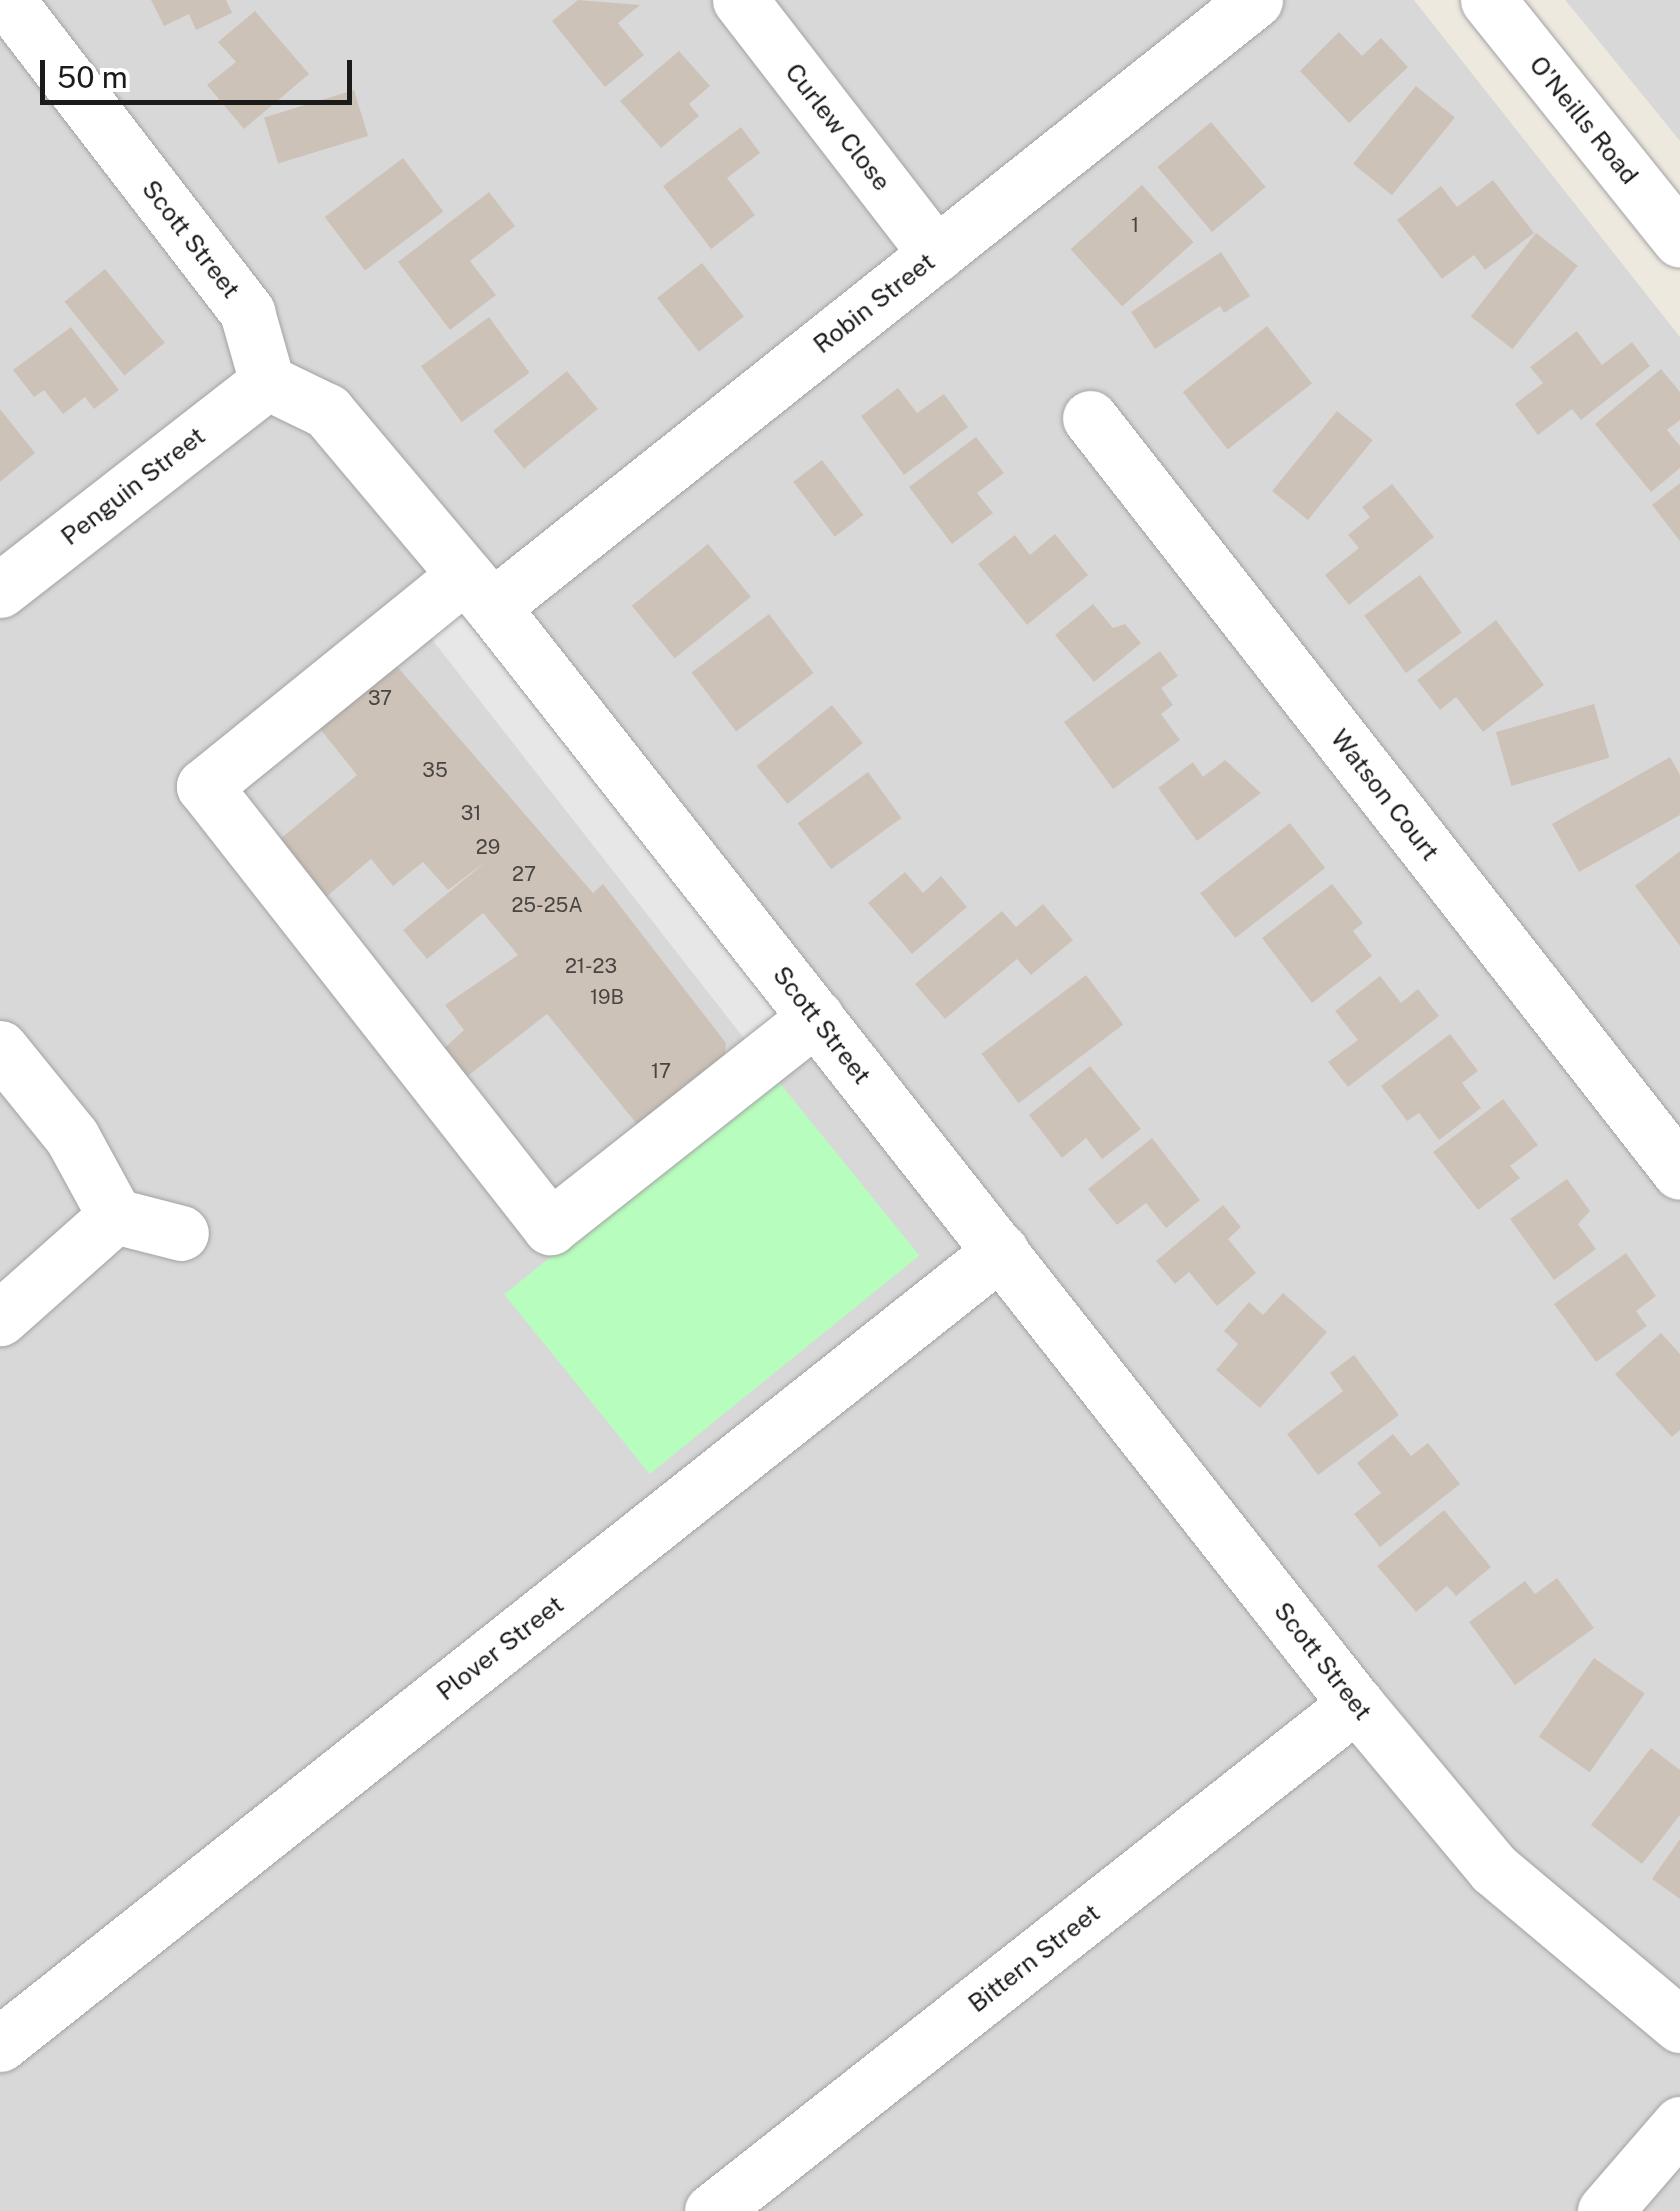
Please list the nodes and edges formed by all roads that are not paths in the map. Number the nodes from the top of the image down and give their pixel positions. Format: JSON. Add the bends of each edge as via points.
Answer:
{"nodes":[{"id":1,"x":6,"y":0,"type":"edge"},
{"id":2,"x":740,"y":0,"type":"edge"},
{"id":3,"x":1255,"y":0,"type":"edge"},
{"id":4,"x":1488,"y":0,"type":"edge"},
{"id":5,"x":1680,"y":240,"type":"edge"},
{"id":6,"x":936,"y":254,"type":"junction"},
{"id":7,"x":266,"y":382,"type":"junction"},
{"id":8,"x":1090,"y":418,"type":"dead end"},
{"id":9,"x":0,"y":590,"type":"edge"},
{"id":10,"x":479,"y":591,"type":"junction"},
{"id":11,"x":816,"y":1017,"type":"junction"},
{"id":12,"x":0,"y":1048,"type":"edge"},
{"id":13,"x":1680,"y":1172,"type":"edge"},
{"id":14,"x":115,"y":1216,"type":"junction"},
{"id":15,"x":181,"y":1233,"type":"dead end"},
{"id":16,"x":1000,"y":1251,"type":"junction"},
{"id":17,"x":0,"y":1318,"type":"edge"},
{"id":18,"x":1356,"y":1704,"type":"junction"},
{"id":19,"x":1680,"y":2025,"type":"edge"},
{"id":20,"x":0,"y":2044,"type":"edge"},
{"id":21,"x":1680,"y":2124,"type":"edge"},
{"id":22,"x":712,"y":2211,"type":"edge"},
{"id":23,"x":1605,"y":2211,"type":"edge"}],
"edges":[{"from":1,"to":7,"type":"street","name":"Scott Street","via":[[247,312]]},
{"from":2,"to":6,"type":"street","name":"Curlew Close"},
{"from":3,"to":6,"type":"street","name":"Robin Street"},
{"from":4,"to":5,"type":"street","name":"O'Neills Road"},
{"from":6,"to":10,"type":"street","name":"Robin Street"},
{"from":7,"to":9,"type":"street","name":"Penguin Street"},
{"from":7,"to":10,"type":"street","name":"Scott Street","via":[[328,411]]},
{"from":8,"to":13,"type":"street","name":"Watson Court"},
{"from":10,"to":11,"type":"street","name":"Scott Street"},
{"from":10,"to":11,"type":"street","name":"Robin Street","via":[[204,786],[550,1227]]},
{"from":11,"to":16,"type":"street","name":"Scott Street"},
{"from":12,"to":14,"type":"street","via":[[72,1137]]},
{"from":14,"to":15,"type":"street"},
{"from":14,"to":17,"type":"street"},
{"from":16,"to":18,"type":"street","name":"Scott Street"},
{"from":16,"to":20,"type":"street","name":"Plover Street"},
{"from":18,"to":19,"type":"street","name":"Scott Street","via":[[1494,1869]]},
{"from":18,"to":22,"type":"street","name":"Bittern Street"},
{"from":21,"to":23,"type":"street"}]}
